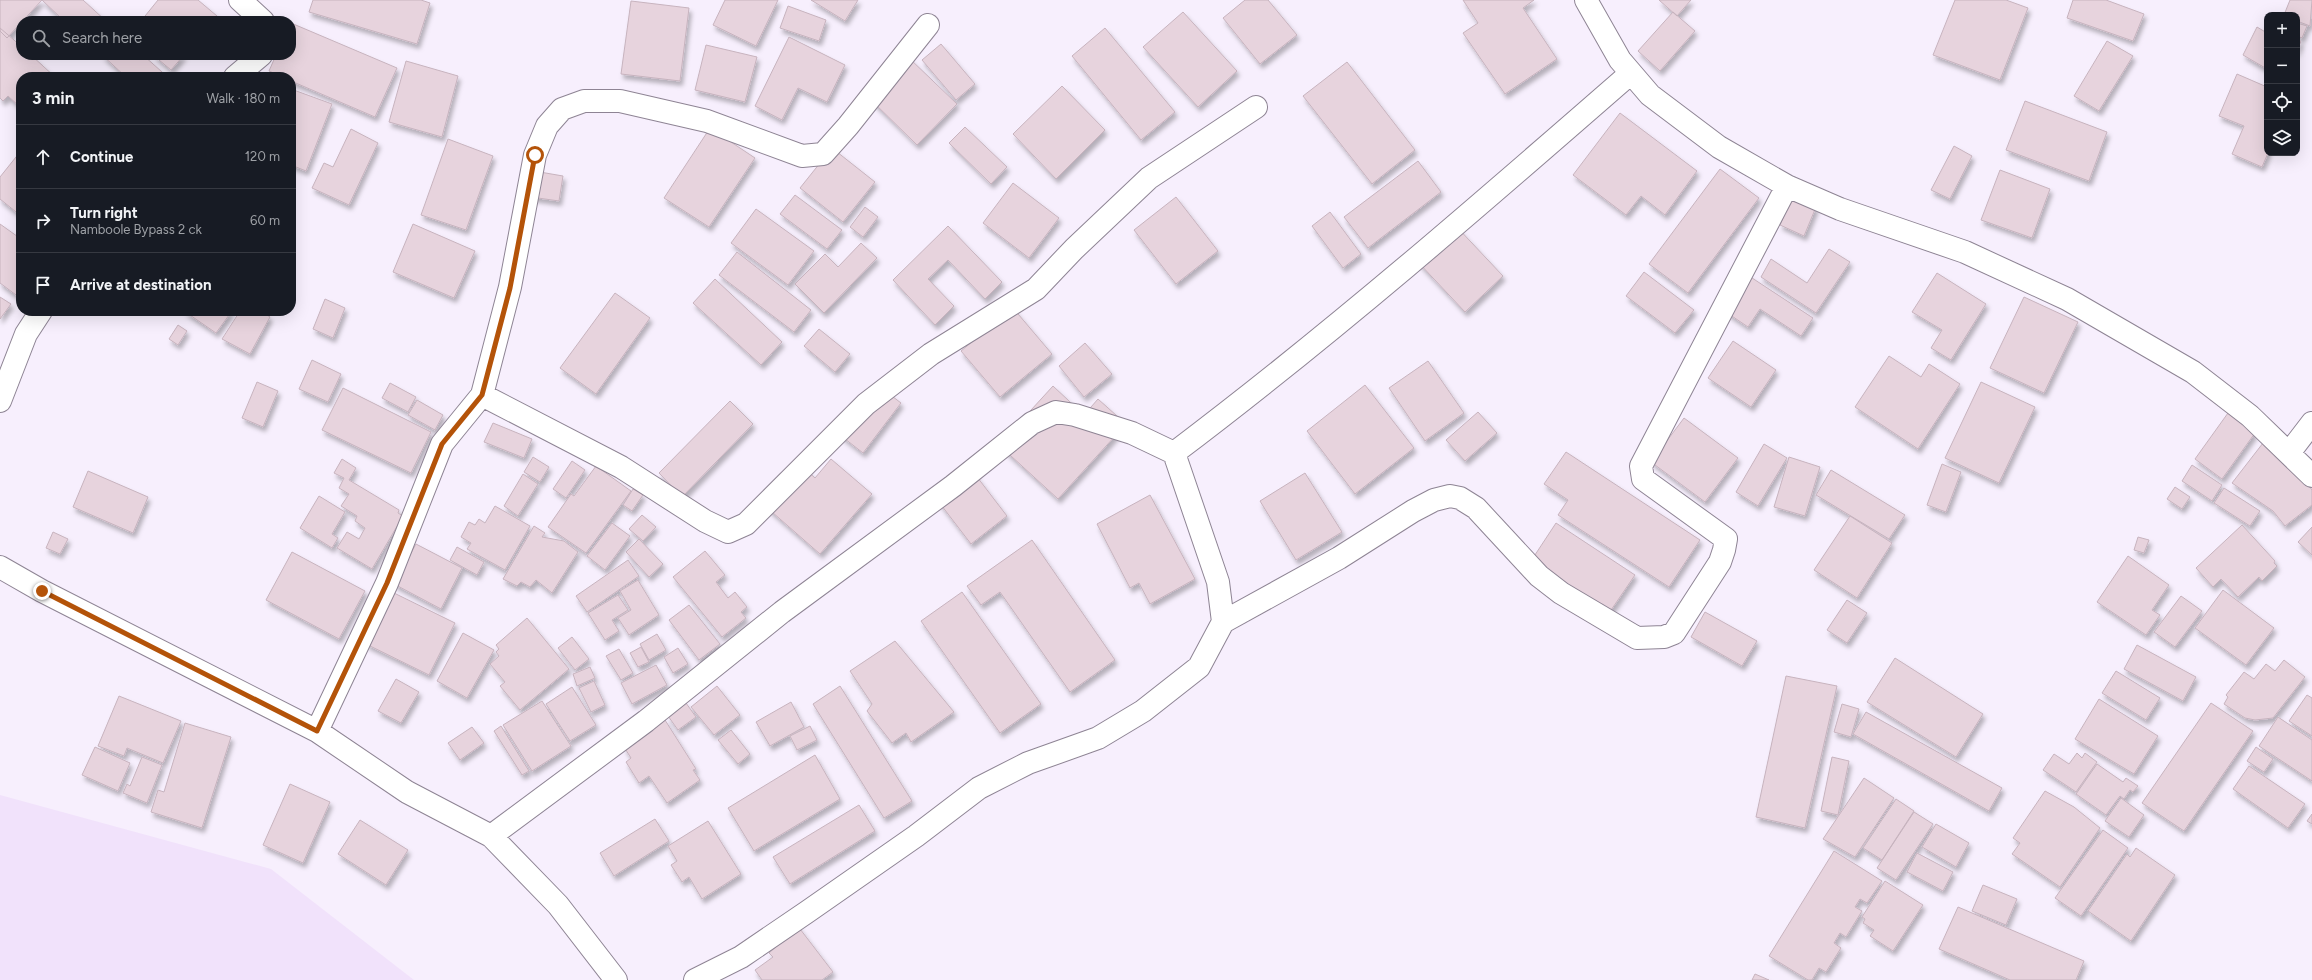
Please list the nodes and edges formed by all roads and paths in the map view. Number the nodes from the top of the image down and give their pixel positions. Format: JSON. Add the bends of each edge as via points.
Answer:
{"nodes":[{"id":1,"x":240,"y":0,"type":"edge"},
{"id":2,"x":1586,"y":0,"type":"edge"},
{"id":3,"x":258,"y":16,"type":"edge"},
{"id":4,"x":928,"y":25,"type":"dead end"},
{"id":5,"x":255,"y":60,"type":"edge"},
{"id":6,"x":241,"y":72,"type":"edge"},
{"id":7,"x":1631,"y":73,"type":"junction"},
{"id":8,"x":1256,"y":107,"type":"dead end"},
{"id":9,"x":1787,"y":186,"type":"junction"},
{"id":10,"x":38,"y":316,"type":"edge"},
{"id":11,"x":482,"y":395,"type":"junction"},
{"id":12,"x":0,"y":401,"type":"edge"},
{"id":13,"x":2312,"y":423,"type":"edge"},
{"id":14,"x":1174,"y":453,"type":"junction"},
{"id":15,"x":2289,"y":453,"type":"junction"},
{"id":16,"x":2312,"y":476,"type":"edge"},
{"id":17,"x":0,"y":567,"type":"edge"},
{"id":18,"x":1223,"y":622,"type":"junction"},
{"id":19,"x":317,"y":731,"type":"junction"},
{"id":20,"x":492,"y":836,"type":"junction"},
{"id":21,"x":616,"y":980,"type":"edge"},
{"id":22,"x":695,"y":980,"type":"edge"}],
"edges":[{"from":1,"to":3,"type":"street"},
{"from":2,"to":7,"type":"street","via":[[1620,60]]},
{"from":4,"to":11,"type":"street","via":[[823,154],[802,156],[707,121],[620,101],[584,101],[562,109],[547,126],[535,155],[510,288]]},
{"from":5,"to":6,"type":"street"},
{"from":7,"to":9,"type":"street","via":[[1650,95],[1719,147]]},
{"from":7,"to":14,"type":"street","via":[[1403,271],[1244,400]]},
{"from":8,"to":11,"type":"street","via":[[1149,178],[1036,289],[931,354],[866,404],[746,524],[728,532],[705,521],[621,467]]},
{"from":9,"to":15,"type":"street","via":[[1840,209],[1964,252],[2067,299],[2193,372],[2250,416]]},
{"from":9,"to":18,"type":"street","via":[[1641,466],[1643,479],[1726,539],[1720,562],[1674,633],[1664,637],[1637,638],[1561,594],[1539,576],[1476,508],[1460,498],[1450,496],[1434,500],[1413,511],[1339,558]]},
{"from":10,"to":12,"type":"street","via":[[26,334]]},
{"from":11,"to":19,"type":"street","via":[[442,444],[387,583]]},
{"from":13,"to":15,"type":"street"},
{"from":14,"to":18,"type":"street","via":[[1218,582]]},
{"from":14,"to":20,"type":"street","via":[[1132,432],[1075,415],[1056,412],[1032,423],[953,486],[782,612],[646,721]]},
{"from":15,"to":16,"type":"street"},
{"from":17,"to":19,"type":"street","via":[[42,591]]},
{"from":18,"to":22,"type":"street","via":[[1199,667],[1142,711],[1098,738],[1028,762],[979,788],[916,836],[741,957]]},
{"from":19,"to":20,"type":"street","via":[[407,792]]},
{"from":20,"to":21,"type":"street","via":[[558,904]]}]}
